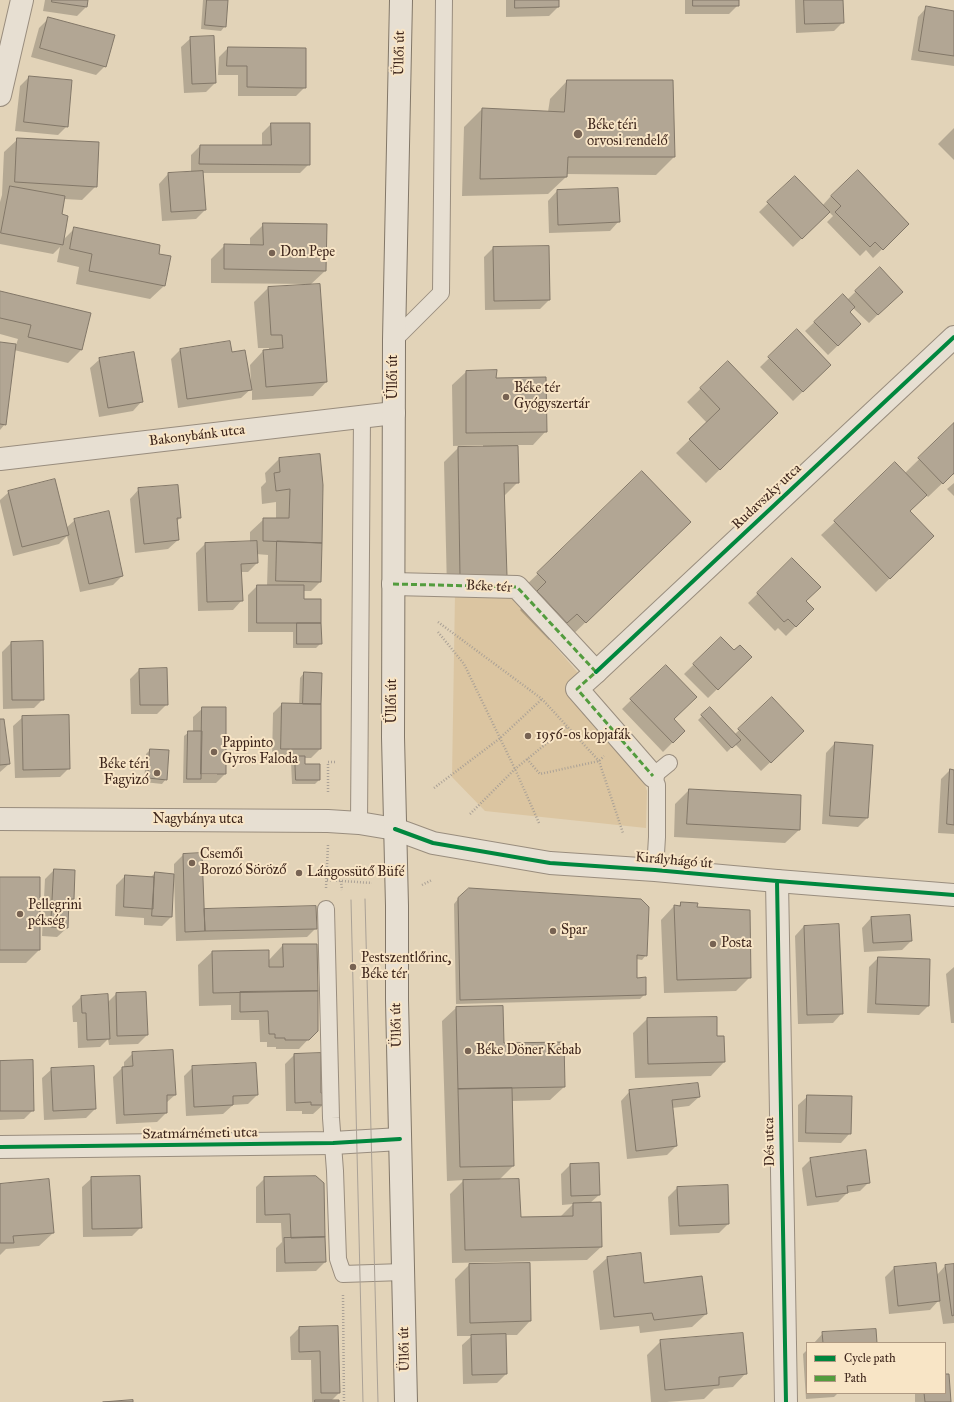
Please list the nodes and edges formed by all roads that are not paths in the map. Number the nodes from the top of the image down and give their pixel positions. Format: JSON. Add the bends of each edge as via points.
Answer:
{"nodes":[{"id":1,"x":22,"y":0,"type":"edge"},
{"id":2,"x":401,"y":0,"type":"edge"},
{"id":3,"x":444,"y":0,"type":"edge"},
{"id":4,"x":0,"y":95,"type":"edge"},
{"id":5,"x":954,"y":337,"type":"edge"},
{"id":6,"x":394,"y":340,"type":"junction"},
{"id":7,"x":394,"y":413,"type":"junction"},
{"id":8,"x":362,"y":416,"type":"junction"},
{"id":9,"x":0,"y":459,"type":"edge"},
{"id":10,"x":393,"y":584,"type":"junction"},
{"id":11,"x":596,"y":672,"type":"junction"},
{"id":12,"x":661,"y":770,"type":"joint"},
{"id":13,"x":0,"y":820,"type":"edge"},
{"id":14,"x":359,"y":823,"type":"junction"},
{"id":15,"x":395,"y":829,"type":"junction"},
{"id":16,"x":655,"y":870,"type":"junction"},
{"id":17,"x":776,"y":881,"type":"junction"},
{"id":18,"x":954,"y":895,"type":"edge"},
{"id":19,"x":326,"y":909,"type":"road end"},
{"id":20,"x":400,"y":1139,"type":"junction"},
{"id":21,"x":333,"y":1143,"type":"junction"},
{"id":22,"x":0,"y":1147,"type":"edge"},
{"id":23,"x":403,"y":1272,"type":"junction"},
{"id":24,"x":406,"y":1402,"type":"edge"},
{"id":25,"x":786,"y":1402,"type":"edge"}],
"edges":[{"from":1,"to":4,"type":"street"},
{"from":2,"to":6,"type":"street","name":"Üllői út"},
{"from":3,"to":6,"type":"lane","via":[[442,294]]},
{"from":5,"to":11,"type":"street","name":"Rudavszky utca"},
{"from":6,"to":7,"type":"street","name":"Üllői út"},
{"from":7,"to":8,"type":"street","name":"Bakonybánk utca"},
{"from":7,"to":10,"type":"street","name":"Üllői út"},
{"from":8,"to":9,"type":"street","name":"Bakonybánk utca"},
{"from":8,"to":14,"type":"lane"},
{"from":10,"to":11,"type":"street","name":"Béke tér","via":[[517,587]]},
{"from":10,"to":15,"type":"street","name":"Üllői út"},
{"from":11,"to":12,"type":"street","name":"Rudavszky utca","via":[[577,689],[623,740]]},
{"from":12,"to":16,"type":"lane","via":[[657,785]]},
{"from":13,"to":14,"type":"street","name":"Nagybánya utca"},
{"from":14,"to":15,"type":"street","name":"Nagybánya utca"},
{"from":15,"to":16,"type":"street","name":"Királyhágó út","via":[[433,843],[550,863]]},
{"from":15,"to":20,"type":"street","name":"Üllői út"},
{"from":16,"to":17,"type":"street","name":"Királyhágó út"},
{"from":17,"to":18,"type":"street","name":"Királyhágó út"},
{"from":17,"to":25,"type":"street","name":"Dés utca"},
{"from":19,"to":21,"type":"lane"},
{"from":20,"to":21,"type":"street","name":"Szatmárnémeti utca"},
{"from":20,"to":23,"type":"street","name":"Üllői út"},
{"from":21,"to":22,"type":"street","name":"Szatmárnémeti utca"},
{"from":21,"to":23,"type":"lane","via":[[338,1259],[343,1274]]},
{"from":23,"to":24,"type":"street","name":"Üllői út"}]}
